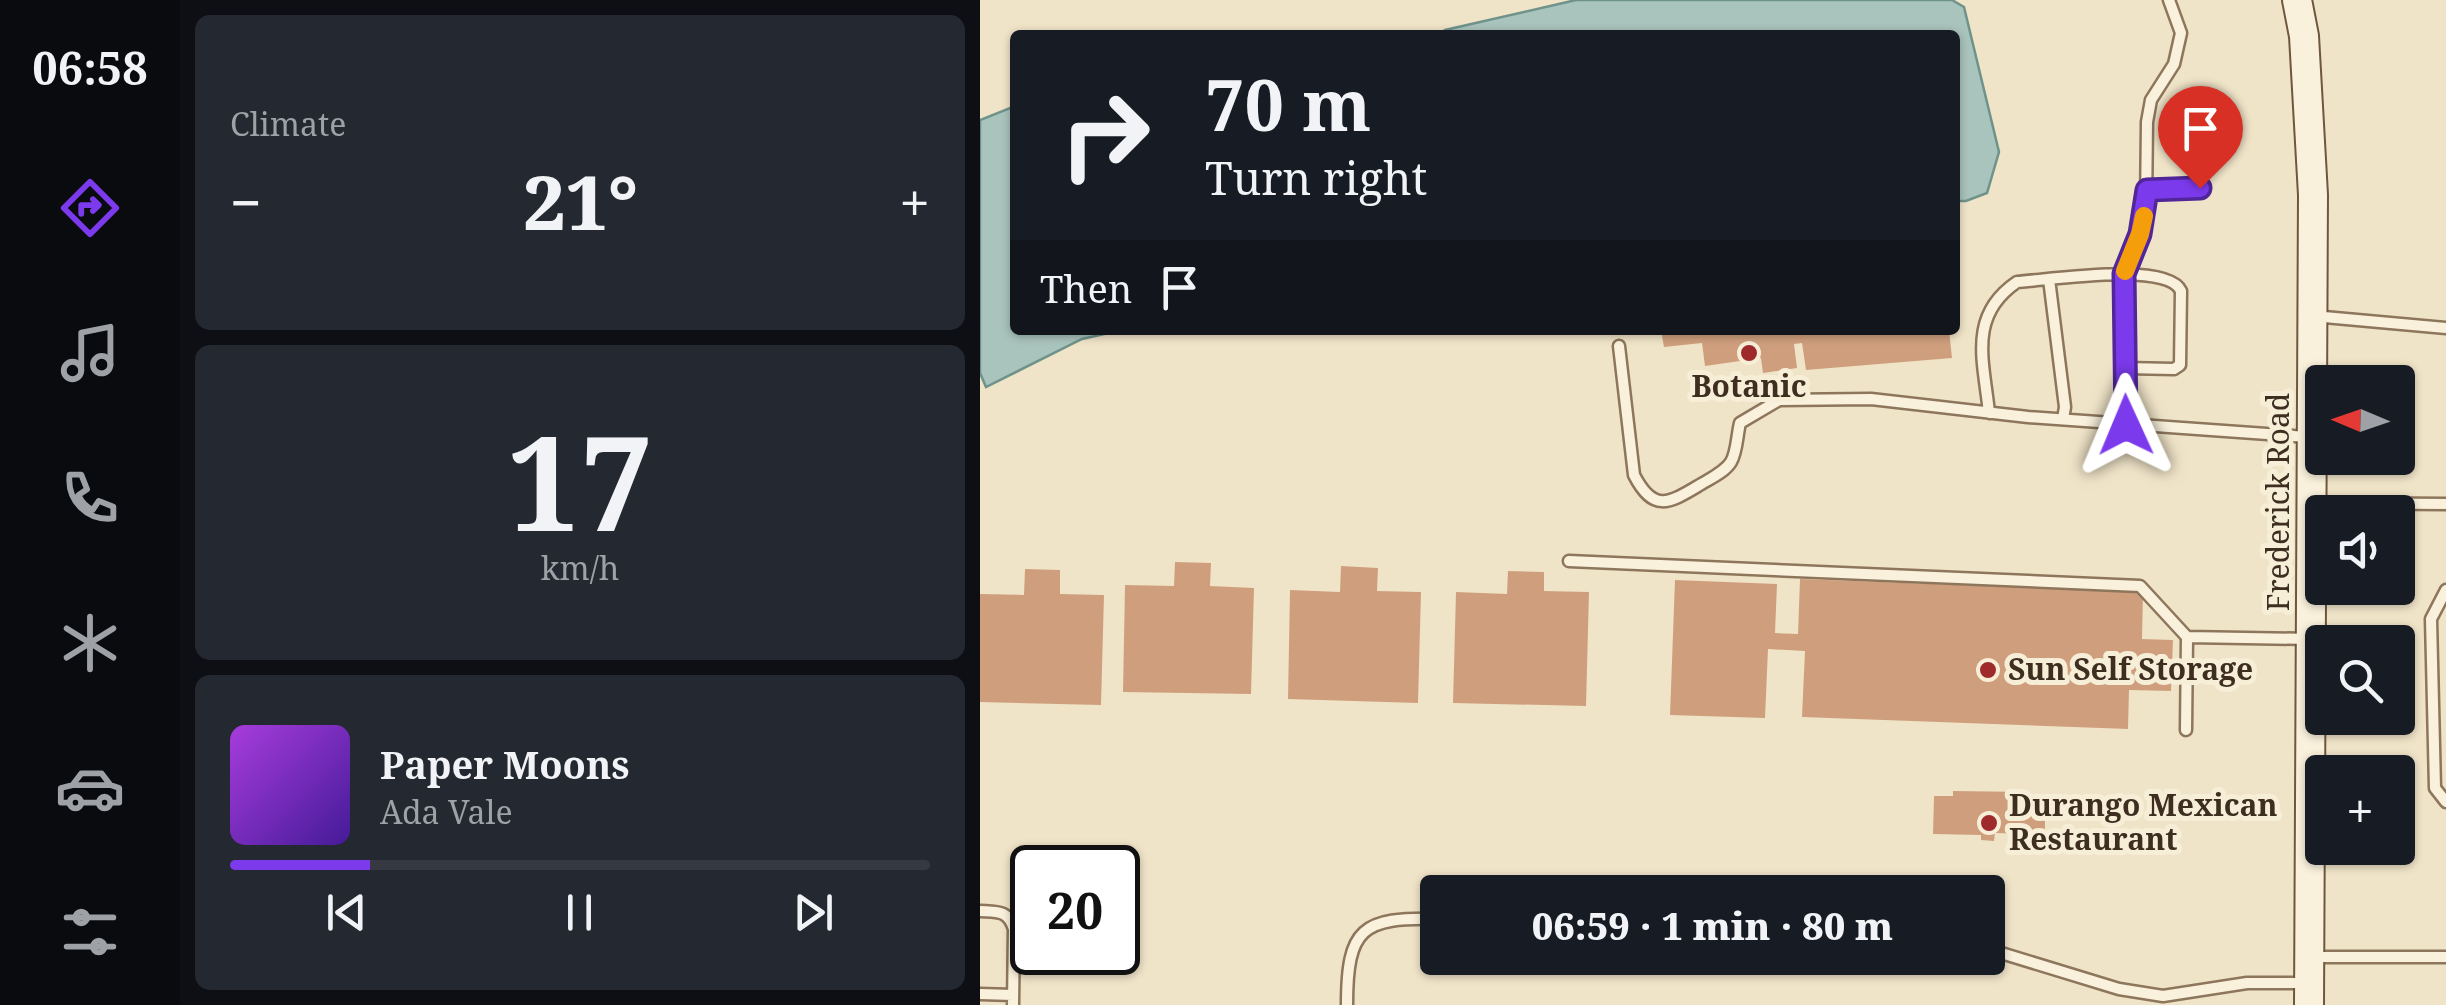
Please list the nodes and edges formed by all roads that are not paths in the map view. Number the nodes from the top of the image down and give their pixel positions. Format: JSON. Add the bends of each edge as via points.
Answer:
{"nodes":[{"id":1,"x":2168,"y":0,"type":"edge"},
{"id":2,"x":2297,"y":0,"type":"edge"},
{"id":3,"x":2200,"y":188,"type":"dead end"},
{"id":4,"x":2147,"y":190,"type":"junction"},
{"id":5,"x":2124,"y":274,"type":"junction"},
{"id":6,"x":2049,"y":280,"type":"junction"},
{"id":7,"x":2313,"y":316,"type":"junction"},
{"id":8,"x":2446,"y":328,"type":"edge"},
{"id":9,"x":1619,"y":346,"type":"dead end"},
{"id":10,"x":2313,"y":365,"type":"edge"},
{"id":11,"x":2125,"y":368,"type":"junction"},
{"id":12,"x":1989,"y":413,"type":"junction"},
{"id":13,"x":2063,"y":419,"type":"junction"},
{"id":14,"x":2126,"y":425,"type":"junction"},
{"id":15,"x":2305,"y":437,"type":"edge"},
{"id":16,"x":2415,"y":504,"type":"edge"},
{"id":17,"x":2446,"y":504,"type":"edge"},
{"id":18,"x":1569,"y":562,"type":"dead end"},
{"id":19,"x":2446,"y":590,"type":"edge"},
{"id":20,"x":2187,"y":638,"type":"junction"},
{"id":21,"x":2305,"y":639,"type":"edge"},
{"id":22,"x":2186,"y":730,"type":"dead end"},
{"id":23,"x":2310,"y":735,"type":"edge"},
{"id":24,"x":2446,"y":802,"type":"edge"},
{"id":25,"x":980,"y":912,"type":"edge"},
{"id":26,"x":1420,"y":919,"type":"edge"},
{"id":27,"x":2005,"y":954,"type":"edge"},
{"id":28,"x":2446,"y":957,"type":"edge"},
{"id":29,"x":2309,"y":982,"type":"edge"},
{"id":30,"x":980,"y":994,"type":"edge"},
{"id":31,"x":1013,"y":1000,"type":"edge"},
{"id":32,"x":2151,"y":1000,"type":"edge"},
{"id":33,"x":1347,"y":1005,"type":"edge"}],
"edges":[{"from":1,"to":4,"type":"lane","via":[[2181,33],[2146,122]]},
{"from":2,"to":7,"type":"main road","name":"Frederick Road","via":[[2314,195]]},
{"from":3,"to":4,"type":"lane"},
{"from":4,"to":5,"type":"lane"},
{"from":5,"to":6,"type":"lane"},
{"from":5,"to":11,"type":"lane"},
{"from":5,"to":11,"type":"lane","via":[[2178,284],[2182,356],[2174,369]]},
{"from":6,"to":12,"type":"lane","via":[[2017,282],[2002,292],[1985,320]]},
{"from":6,"to":13,"type":"lane"},
{"from":7,"to":8,"type":"lane"},
{"from":7,"to":10,"type":"main road","name":"Frederick Road"},
{"from":9,"to":12,"type":"lane","via":[[1634,475],[1656,501],[1671,502],[1722,472],[1733,460],[1740,423],[1779,400],[1871,399]]},
{"from":11,"to":14,"type":"lane"},
{"from":12,"to":13,"type":"lane"},
{"from":13,"to":14,"type":"lane"},
{"from":14,"to":15,"type":"lane"},
{"from":16,"to":17,"type":"lane"},
{"from":18,"to":20,"type":"lane","via":[[2140,586]]},
{"from":19,"to":24,"type":"lane","via":[[2432,619],[2435,788]]},
{"from":20,"to":21,"type":"lane"},
{"from":20,"to":22,"type":"lane"},
{"from":23,"to":29,"type":"main road","name":"Frederick Road"},
{"from":25,"to":31,"type":"lane","via":[[1010,917]]},
{"from":26,"to":33,"type":"lane","via":[[1395,918],[1368,928],[1349,954]]},
{"from":27,"to":32,"type":"lane"},
{"from":28,"to":29,"type":"lane"},
{"from":29,"to":32,"type":"lane","via":[[2247,982]]},
{"from":30,"to":31,"type":"lane"}]}
